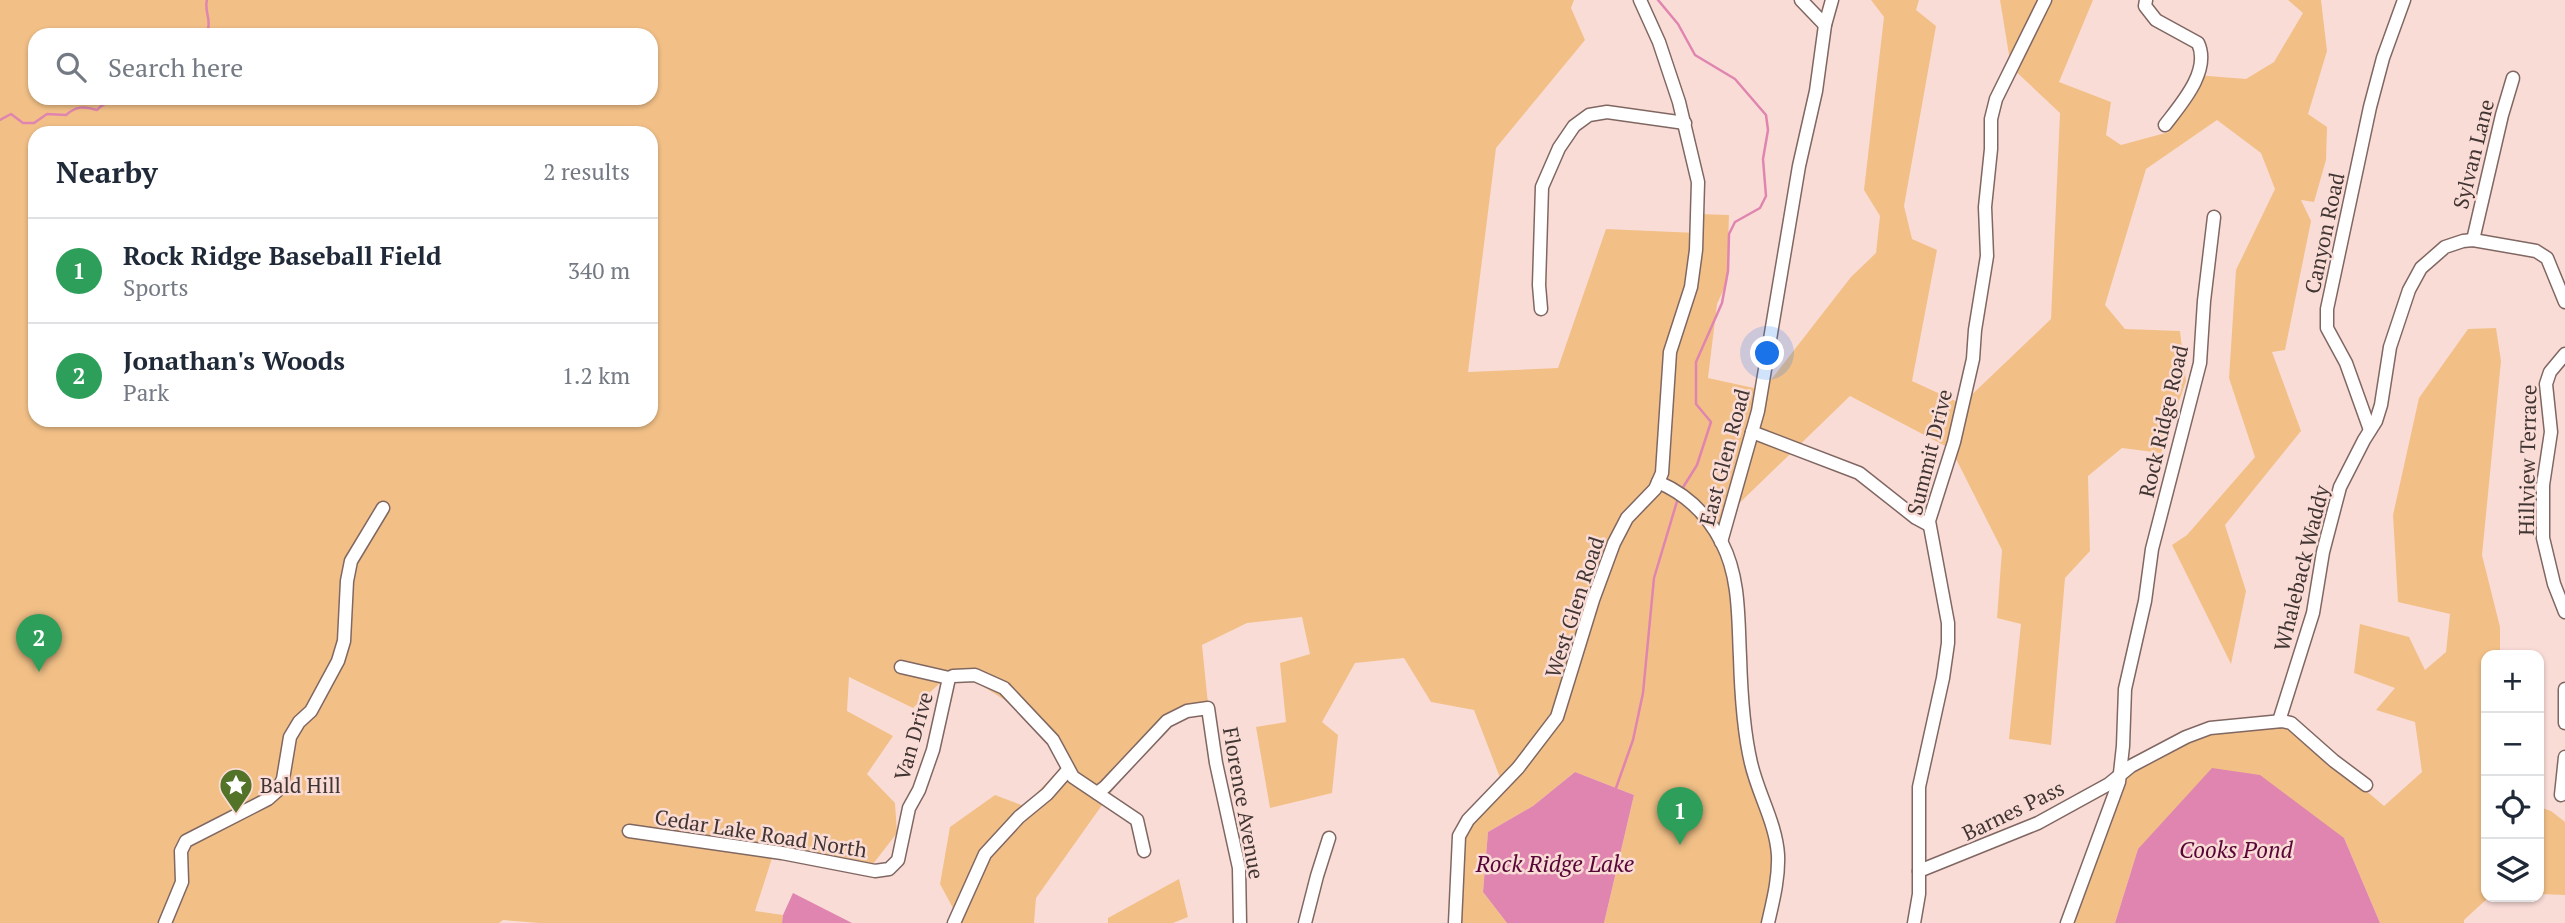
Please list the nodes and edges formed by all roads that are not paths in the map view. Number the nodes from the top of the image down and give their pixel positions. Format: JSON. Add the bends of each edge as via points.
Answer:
{"nodes":[{"id":1,"x":1640,"y":0,"type":"edge"},
{"id":2,"x":1801,"y":0,"type":"edge"},
{"id":3,"x":1832,"y":0,"type":"edge"},
{"id":4,"x":2045,"y":0,"type":"edge"},
{"id":5,"x":2146,"y":0,"type":"edge"},
{"id":6,"x":2404,"y":0,"type":"edge"},
{"id":7,"x":1825,"y":25,"type":"junction"},
{"id":8,"x":2513,"y":78,"type":"dead end"},
{"id":9,"x":1685,"y":123,"type":"junction"},
{"id":10,"x":2165,"y":125,"type":"dead end"},
{"id":11,"x":2214,"y":217,"type":"dead end"},
{"id":12,"x":2473,"y":240,"type":"junction"},
{"id":13,"x":2565,"y":302,"type":"edge"},
{"id":14,"x":1541,"y":309,"type":"dead end"},
{"id":15,"x":2565,"y":354,"type":"edge"},
{"id":16,"x":2370,"y":430,"type":"junction"},
{"id":17,"x":1752,"y":432,"type":"junction"},
{"id":18,"x":1658,"y":482,"type":"junction"},
{"id":19,"x":383,"y":508,"type":"dead end"},
{"id":20,"x":1929,"y":525,"type":"junction"},
{"id":21,"x":1721,"y":542,"type":"junction"},
{"id":22,"x":2565,"y":611,"type":"edge"},
{"id":23,"x":901,"y":667,"type":"dead end"},
{"id":24,"x":949,"y":678,"type":"junction"},
{"id":25,"x":2565,"y":689,"type":"edge"},
{"id":26,"x":2280,"y":721,"type":"junction"},
{"id":27,"x":2565,"y":723,"type":"edge"},
{"id":28,"x":2565,"y":757,"type":"edge"},
{"id":29,"x":1068,"y":770,"type":"junction"},
{"id":30,"x":2119,"y":775,"type":"junction"},
{"id":31,"x":2366,"y":785,"type":"dead end"},
{"id":32,"x":1097,"y":793,"type":"junction"},
{"id":33,"x":2561,"y":795,"type":"dead end"},
{"id":34,"x":629,"y":831,"type":"dead end"},
{"id":35,"x":903,"y":835,"type":"joint"},
{"id":36,"x":1329,"y":838,"type":"dead end"},
{"id":37,"x":1144,"y":851,"type":"dead end"},
{"id":38,"x":1919,"y":871,"type":"junction"},
{"id":39,"x":165,"y":923,"type":"edge"},
{"id":40,"x":954,"y":923,"type":"edge"},
{"id":41,"x":1240,"y":923,"type":"edge"},
{"id":42,"x":1306,"y":923,"type":"edge"},
{"id":43,"x":1455,"y":923,"type":"edge"},
{"id":44,"x":1768,"y":923,"type":"edge"},
{"id":45,"x":1914,"y":923,"type":"edge"},
{"id":46,"x":2067,"y":923,"type":"edge"}],
"edges":[{"from":1,"to":9,"type":"street","name":"West Glen Road"},
{"from":2,"to":7,"type":"street"},
{"from":3,"to":7,"type":"street","name":"East Glen Road"},
{"from":4,"to":20,"type":"street","name":"Summit Drive","via":[[1996,99],[1991,119],[1988,238],[1973,359]]},
{"from":5,"to":10,"type":"street","via":[[2145,6],[2156,20],[2198,43],[2201,50],[2189,94]]},
{"from":6,"to":16,"type":"street","name":"Canyon Road","via":[[2383,58],[2327,309],[2327,328],[2346,363]]},
{"from":7,"to":17,"type":"street","name":"East Glen Road"},
{"from":8,"to":12,"type":"street","name":"Sylvan Lane"},
{"from":9,"to":14,"type":"street","via":[[1607,112],[1581,120],[1569,133],[1542,187]]},
{"from":9,"to":18,"type":"street","name":"West Glen Road","via":[[1698,182],[1696,250],[1691,286],[1670,352]]},
{"from":11,"to":30,"type":"street","name":"Rock Ridge Road","via":[[2200,363],[2152,549],[2125,689]]},
{"from":12,"to":13,"type":"street","via":[[2536,251],[2547,258]]},
{"from":12,"to":16,"type":"street","via":[[2445,247],[2421,268],[2409,290],[2390,347],[2381,405]]},
{"from":15,"to":22,"type":"street","name":"Hillview Terrace","via":[[2546,384],[2552,432],[2543,485],[2543,538]]},
{"from":16,"to":26,"type":"street","name":"Whaleback Waddy","via":[[2340,487],[2313,613]]},
{"from":17,"to":20,"type":"street","via":[[1859,473]]},
{"from":17,"to":21,"type":"street","name":"East Glen Road"},
{"from":18,"to":21,"type":"street","via":[[1685,495]]},
{"from":18,"to":43,"type":"street","name":"West Glen Road","via":[[1614,543],[1557,717],[1459,836]]},
{"from":19,"to":39,"type":"street","via":[[351,561],[338,661],[311,711],[290,737],[284,779],[268,799],[186,841],[181,851],[182,882]]},
{"from":20,"to":38,"type":"street","name":"Summit Drive","via":[[1948,643],[1919,787]]},
{"from":21,"to":44,"type":"street","name":"East Glen Road","via":[[1738,601],[1742,699],[1751,761],[1778,854]]},
{"from":23,"to":24,"type":"street"},
{"from":24,"to":29,"type":"street","name":"Van Drive","via":[[975,675],[1004,688],[1053,740]]},
{"from":24,"to":35,"type":"street","name":"Van Drive","via":[[933,750]]},
{"from":25,"to":27,"type":"street"},
{"from":26,"to":30,"type":"street","name":"Barnes Pass","via":[[2210,728],[2163,748]]},
{"from":26,"to":31,"type":"street","via":[[2301,730]]},
{"from":28,"to":33,"type":"street"},
{"from":29,"to":32,"type":"street","name":"Van Drive"},
{"from":29,"to":40,"type":"street","via":[[985,854]]},
{"from":30,"to":38,"type":"street","name":"Barnes Pass","via":[[2038,823]]},
{"from":30,"to":46,"type":"street","name":"Rock Ridge Road"},
{"from":32,"to":37,"type":"street","name":"Van Drive","via":[[1137,820]]},
{"from":32,"to":41,"type":"street","name":"Florence Avenue","via":[[1167,721],[1208,708],[1238,868]]},
{"from":34,"to":35,"type":"street","name":"Cedar Lake Road North","via":[[875,871],[896,864]]},
{"from":36,"to":42,"type":"street"},
{"from":38,"to":45,"type":"street","name":"Summit Drive"}]}
